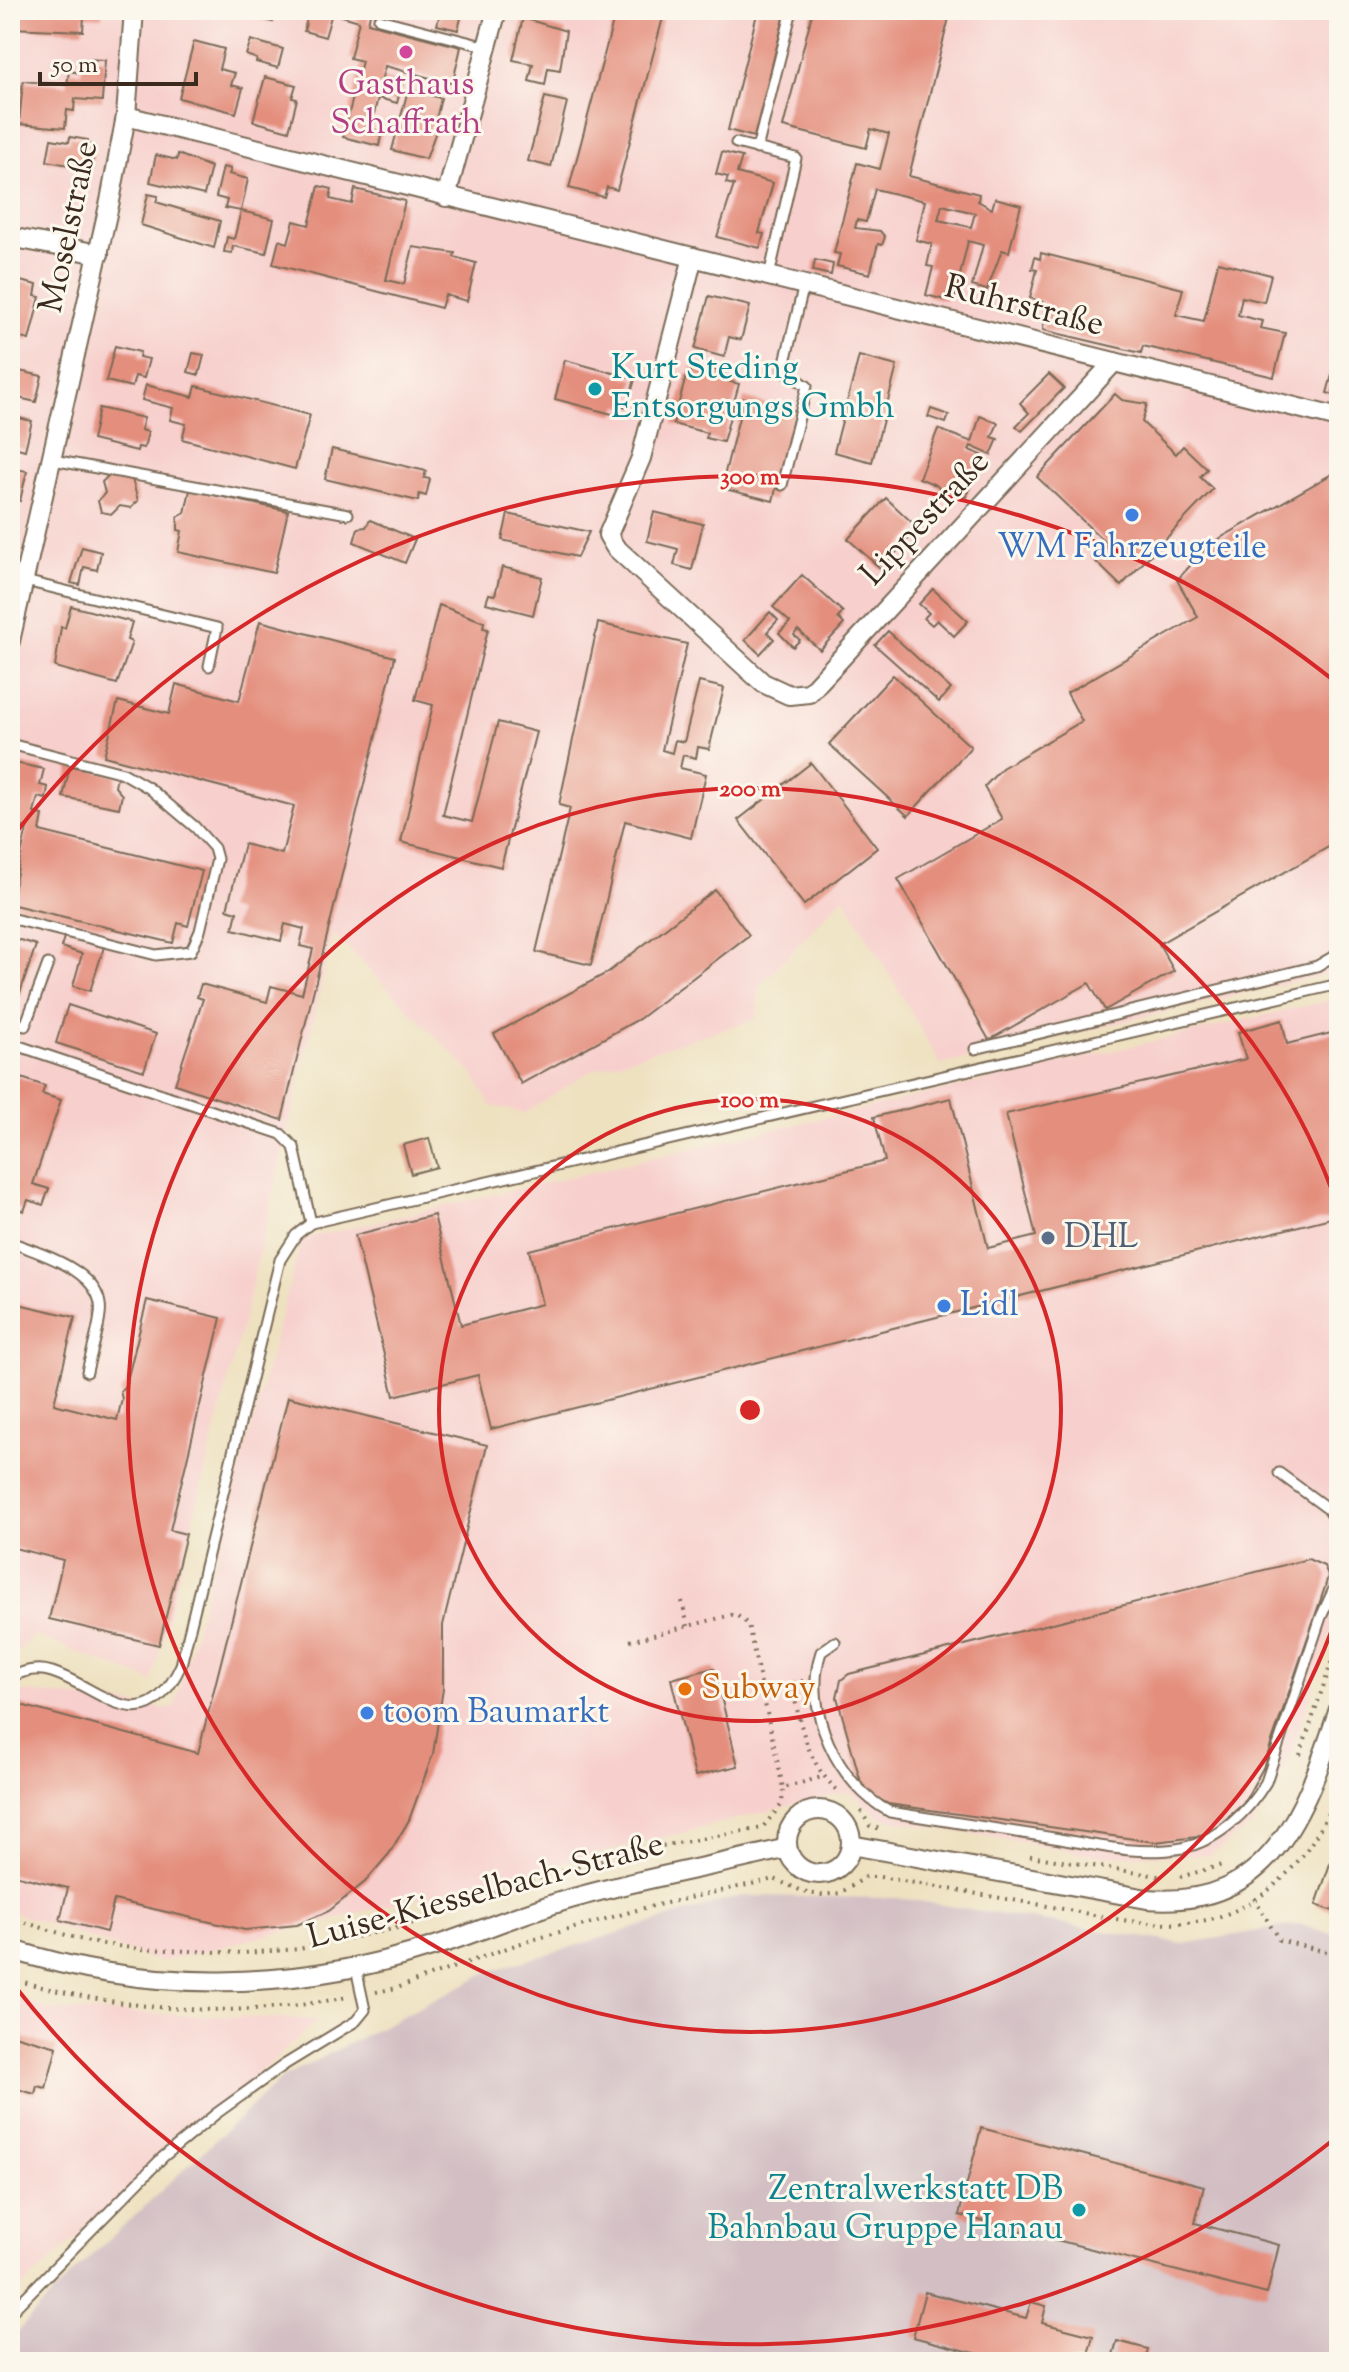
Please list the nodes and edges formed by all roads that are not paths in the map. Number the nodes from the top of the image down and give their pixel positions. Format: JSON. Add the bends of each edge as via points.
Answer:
{"nodes":[{"id":1,"x":134,"y":10,"type":"edge"},
{"id":2,"x":497,"y":10,"type":"edge"},
{"id":3,"x":792,"y":10,"type":"edge"},
{"id":4,"x":379,"y":19,"type":"dead end"},
{"id":5,"x":487,"y":47,"type":"junction"},
{"id":6,"x":126,"y":116,"type":"junction"},
{"id":7,"x":736,"y":143,"type":"dead end"},
{"id":8,"x":757,"y":149,"type":"junction"},
{"id":9,"x":446,"y":197,"type":"junction"},
{"id":10,"x":10,"y":237,"type":"edge"},
{"id":11,"x":99,"y":254,"type":"junction"},
{"id":12,"x":693,"y":257,"type":"junction"},
{"id":13,"x":769,"y":276,"type":"junction"},
{"id":14,"x":804,"y":285,"type":"junction"},
{"id":15,"x":1114,"y":362,"type":"junction"},
{"id":16,"x":1339,"y":418,"type":"edge"},
{"id":17,"x":53,"y":460,"type":"junction"},
{"id":18,"x":782,"y":485,"type":"dead end"},
{"id":19,"x":348,"y":514,"type":"dead end"},
{"id":20,"x":25,"y":581,"type":"junction"},
{"id":21,"x":13,"y":618,"type":"edge"},
{"id":22,"x":10,"y":641,"type":"edge"},
{"id":23,"x":209,"y":666,"type":"dead end"},
{"id":24,"x":10,"y":744,"type":"edge"},
{"id":25,"x":10,"y":918,"type":"edge"},
{"id":26,"x":1339,"y":953,"type":"edge"},
{"id":27,"x":48,"y":964,"type":"dead end"},
{"id":28,"x":1339,"y":984,"type":"edge"},
{"id":29,"x":10,"y":1021,"type":"edge"},
{"id":30,"x":10,"y":1043,"type":"edge"},
{"id":31,"x":975,"y":1049,"type":"dead end"},
{"id":32,"x":311,"y":1223,"type":"junction"},
{"id":33,"x":10,"y":1242,"type":"edge"},
{"id":34,"x":87,"y":1372,"type":"dead end"},
{"id":35,"x":1279,"y":1473,"type":"dead end"},
{"id":36,"x":1339,"y":1525,"type":"edge"},
{"id":37,"x":1339,"y":1578,"type":"edge"},
{"id":38,"x":835,"y":1642,"type":"dead end"},
{"id":39,"x":10,"y":1677,"type":"edge"},
{"id":40,"x":1339,"y":1709,"type":"edge"},
{"id":41,"x":851,"y":1845,"type":"junction"},
{"id":42,"x":787,"y":1848,"type":"junction"},
{"id":43,"x":10,"y":1949,"type":"edge"},
{"id":44,"x":356,"y":1968,"type":"junction"},
{"id":45,"x":10,"y":2313,"type":"edge"}],
"edges":[{"from":1,"to":6,"type":"street","name":"Moselstraße"},
{"from":2,"to":5,"type":"street"},
{"from":3,"to":8,"type":"lane"},
{"from":4,"to":5,"type":"lane"},
{"from":5,"to":9,"type":"street"},
{"from":6,"to":9,"type":"street","name":"Ruhrstraße"},
{"from":6,"to":11,"type":"street","name":"Moselstraße"},
{"from":7,"to":8,"type":"lane"},
{"from":8,"to":13,"type":"lane","via":[[796,158]]},
{"from":9,"to":12,"type":"street","name":"Ruhrstraße"},
{"from":10,"to":11,"type":"street"},
{"from":11,"to":17,"type":"street","name":"Moselstraße"},
{"from":12,"to":13,"type":"street","name":"Ruhrstraße"},
{"from":12,"to":15,"type":"street","name":"Lippestraße","via":[[641,458],[608,535],[774,691],[799,697],[809,693]]},
{"from":13,"to":14,"type":"street","name":"Ruhrstraße"},
{"from":14,"to":15,"type":"street","name":"Ruhrstraße"},
{"from":14,"to":18,"type":"lane","via":[[783,370],[807,386]]},
{"from":15,"to":16,"type":"street","name":"Ruhrstraße"},
{"from":17,"to":19,"type":"lane"},
{"from":17,"to":20,"type":"street","name":"Moselstraße"},
{"from":20,"to":21,"type":"street","name":"Moselstraße"},
{"from":20,"to":23,"type":"lane","via":[[217,628]]},
{"from":21,"to":22,"type":"street","name":"Moselstraße"},
{"from":24,"to":25,"type":"lane","via":[[123,773],[195,827],[217,859],[191,951],[156,955]]},
{"from":26,"to":31,"type":"lane","via":[[1317,966]]},
{"from":27,"to":29,"type":"lane","via":[[25,1026]]},
{"from":28,"to":32,"type":"lane"},
{"from":30,"to":32,"type":"lane","via":[[281,1134],[294,1147]]},
{"from":32,"to":39,"type":"lane","via":[[280,1260],[174,1679],[159,1697],[127,1706],[50,1671]]},
{"from":33,"to":34,"type":"lane","via":[[65,1264],[95,1292],[101,1304]]},
{"from":35,"to":36,"type":"lane","via":[[1328,1509]]},
{"from":37,"to":38,"type":"lane","via":[[1255,1801],[1232,1822],[1181,1848],[1122,1849],[890,1812],[870,1801],[836,1759],[815,1689],[821,1652]]},
{"from":40,"to":41,"type":"street","via":[[1295,1825],[1270,1855],[1218,1891],[1165,1901],[1147,1899]]},
{"from":41,"to":42,"type":"street","via":[[845,1860],[823,1874],[799,1867]]},
{"from":41,"to":42,"type":"street","via":[[840,1818],[820,1810],[798,1817],[789,1829]]},
{"from":42,"to":44,"type":"street","name":"Luise-Kiesselbach-Straße","via":[[581,1896]]},
{"from":43,"to":44,"type":"street","name":"Luise-Kiesselbach-Straße","via":[[99,1972],[198,1983]]},
{"from":44,"to":45,"type":"lane","via":[[365,2010],[356,2021],[284,2065],[163,2157]]}]}
